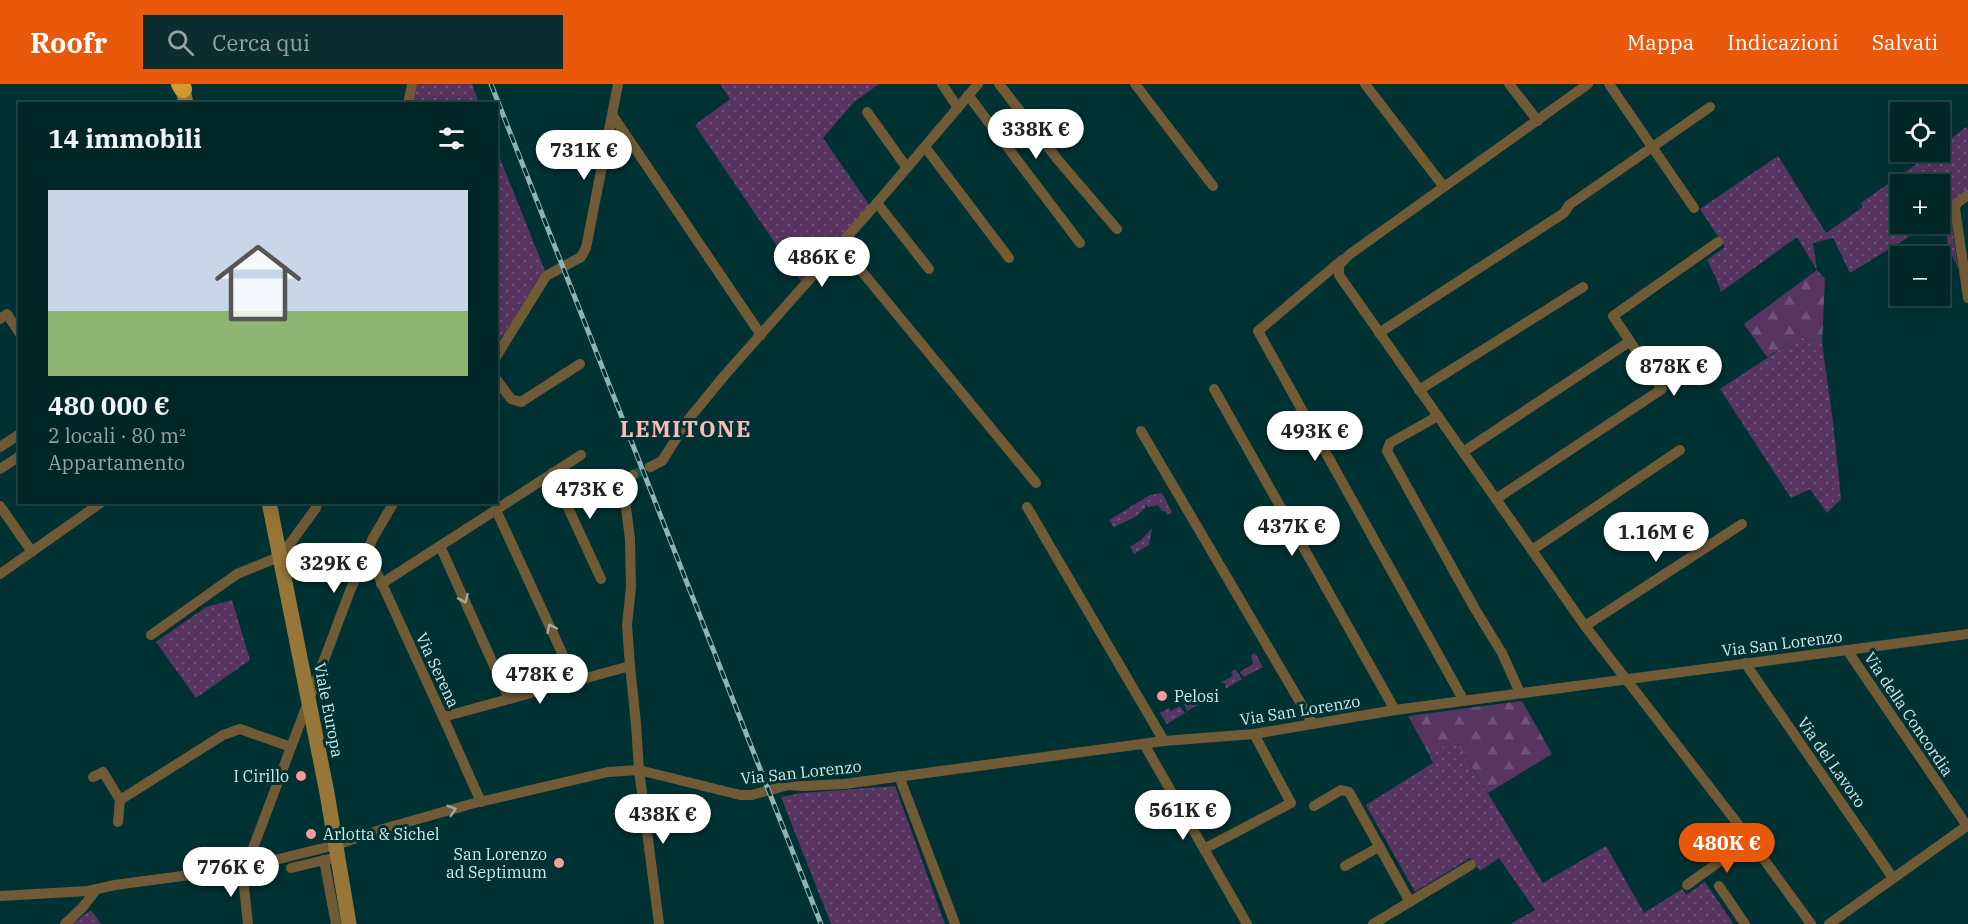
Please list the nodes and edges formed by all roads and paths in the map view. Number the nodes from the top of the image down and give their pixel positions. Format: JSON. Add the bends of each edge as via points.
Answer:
{"nodes":[{"id":1,"x":412,"y":84,"type":"edge"},
{"id":2,"x":618,"y":84,"type":"edge"},
{"id":3,"x":942,"y":84,"type":"edge"},
{"id":4,"x":978,"y":84,"type":"edge"},
{"id":5,"x":999,"y":84,"type":"edge"},
{"id":6,"x":1135,"y":84,"type":"edge"},
{"id":7,"x":1365,"y":84,"type":"edge"},
{"id":8,"x":1509,"y":84,"type":"edge"},
{"id":9,"x":1588,"y":84,"type":"edge"},
{"id":10,"x":1609,"y":84,"type":"edge"},
{"id":11,"x":968,"y":95,"type":"junction"},
{"id":12,"x":408,"y":102,"type":"edge"},
{"id":13,"x":1710,"y":107,"type":"dead end"},
{"id":14,"x":958,"y":108,"type":"junction"},
{"id":15,"x":867,"y":112,"type":"dead end"},
{"id":16,"x":613,"y":116,"type":"junction"},
{"id":17,"x":1538,"y":121,"type":"junction"},
{"id":18,"x":925,"y":147,"type":"junction"},
{"id":19,"x":1652,"y":147,"type":"junction"},
{"id":20,"x":907,"y":168,"type":"junction"},
{"id":21,"x":1213,"y":186,"type":"dead end"},
{"id":22,"x":1443,"y":187,"type":"junction"},
{"id":23,"x":1968,"y":195,"type":"edge"},
{"id":24,"x":877,"y":203,"type":"junction"},
{"id":25,"x":1694,"y":208,"type":"dead end"},
{"id":26,"x":1117,"y":229,"type":"dead end"},
{"id":27,"x":1718,"y":242,"type":"dead end"},
{"id":28,"x":1080,"y":243,"type":"dead end"},
{"id":29,"x":840,"y":245,"type":"junction"},
{"id":30,"x":1350,"y":254,"type":"junction"},
{"id":31,"x":1009,"y":258,"type":"dead end"},
{"id":32,"x":928,"y":269,"type":"dead end"},
{"id":33,"x":1583,"y":287,"type":"dead end"},
{"id":34,"x":1968,"y":298,"type":"edge"},
{"id":35,"x":0,"y":319,"type":"edge"},
{"id":36,"x":18,"y":331,"type":"edge"},
{"id":37,"x":1379,"y":333,"type":"junction"},
{"id":38,"x":761,"y":335,"type":"junction"},
{"id":39,"x":1629,"y":342,"type":"junction"},
{"id":40,"x":499,"y":350,"type":"edge"},
{"id":41,"x":580,"y":364,"type":"dead end"},
{"id":42,"x":498,"y":382,"type":"edge"},
{"id":43,"x":1214,"y":389,"type":"dead end"},
{"id":44,"x":1419,"y":390,"type":"junction"},
{"id":45,"x":1438,"y":416,"type":"junction"},
{"id":46,"x":1141,"y":431,"type":"dead end"},
{"id":47,"x":18,"y":435,"type":"edge"},
{"id":48,"x":0,"y":447,"type":"edge"},
{"id":49,"x":1680,"y":450,"type":"dead end"},
{"id":50,"x":1463,"y":452,"type":"junction"},
{"id":51,"x":581,"y":456,"type":"dead end"},
{"id":52,"x":18,"y":457,"type":"edge"},
{"id":53,"x":650,"y":467,"type":"tunnel mouth"},
{"id":54,"x":0,"y":469,"type":"edge"},
{"id":55,"x":552,"y":473,"type":"junction"},
{"id":56,"x":633,"y":475,"type":"dead end"},
{"id":57,"x":1036,"y":483,"type":"dead end"},
{"id":58,"x":1496,"y":499,"type":"junction"},
{"id":59,"x":99,"y":504,"type":"edge"},
{"id":60,"x":269,"y":504,"type":"edge"},
{"id":61,"x":317,"y":504,"type":"edge"},
{"id":62,"x":393,"y":504,"type":"edge"},
{"id":63,"x":0,"y":506,"type":"edge"},
{"id":64,"x":1027,"y":507,"type":"dead end"},
{"id":65,"x":496,"y":510,"type":"junction"},
{"id":66,"x":1742,"y":524,"type":"dead end"},
{"id":67,"x":440,"y":546,"type":"junction"},
{"id":68,"x":1532,"y":550,"type":"junction"},
{"id":69,"x":367,"y":551,"type":"junction"},
{"id":70,"x":32,"y":552,"type":"junction"},
{"id":71,"x":281,"y":556,"type":"junction"},
{"id":72,"x":0,"y":574,"type":"edge"},
{"id":73,"x":601,"y":579,"type":"dead end"},
{"id":74,"x":381,"y":584,"type":"junction"},
{"id":75,"x":1585,"y":627,"type":"junction"},
{"id":76,"x":1968,"y":634,"type":"edge"},
{"id":77,"x":151,"y":635,"type":"dead end"},
{"id":78,"x":1847,"y":650,"type":"junction"},
{"id":79,"x":1745,"y":663,"type":"junction"},
{"id":80,"x":630,"y":666,"type":"junction"},
{"id":81,"x":1627,"y":678,"type":"junction"},
{"id":82,"x":575,"y":681,"type":"junction"},
{"id":83,"x":1520,"y":693,"type":"junction"},
{"id":84,"x":509,"y":699,"type":"junction"},
{"id":85,"x":1464,"y":700,"type":"junction"},
{"id":86,"x":309,"y":703,"type":"junction"},
{"id":87,"x":1395,"y":710,"type":"junction"},
{"id":88,"x":443,"y":717,"type":"junction"},
{"id":89,"x":1313,"y":724,"type":"junction"},
{"id":90,"x":1254,"y":734,"type":"junction"},
{"id":91,"x":1164,"y":741,"type":"junction"},
{"id":92,"x":1144,"y":744,"type":"junction"},
{"id":93,"x":291,"y":747,"type":"junction"},
{"id":94,"x":639,"y":770,"type":"junction"},
{"id":95,"x":899,"y":776,"type":"junction"},
{"id":96,"x":93,"y":777,"type":"dead end"},
{"id":97,"x":120,"y":800,"type":"junction"},
{"id":98,"x":481,"y":802,"type":"junction"},
{"id":99,"x":1314,"y":806,"type":"dead end"},
{"id":100,"x":118,"y":822,"type":"dead end"},
{"id":101,"x":1967,"y":825,"type":"edge"},
{"id":102,"x":1749,"y":840,"type":"junction"},
{"id":103,"x":1379,"y":847,"type":"junction"},
{"id":104,"x":1204,"y":849,"type":"junction"},
{"id":105,"x":332,"y":854,"type":"junction"},
{"id":106,"x":1471,"y":865,"type":"dead end"},
{"id":107,"x":1345,"y":866,"type":"dead end"},
{"id":108,"x":242,"y":868,"type":"junction"},
{"id":109,"x":291,"y":868,"type":"dead end"},
{"id":110,"x":1893,"y":878,"type":"junction"},
{"id":111,"x":1687,"y":885,"type":"dead end"},
{"id":112,"x":1719,"y":886,"type":"dead end"},
{"id":113,"x":96,"y":890,"type":"junction"},
{"id":114,"x":3,"y":893,"type":"edge"},
{"id":115,"x":1410,"y":902,"type":"junction"},
{"id":116,"x":1378,"y":923,"type":"edge"},
{"id":117,"x":65,"y":924,"type":"edge"},
{"id":118,"x":248,"y":924,"type":"edge"},
{"id":119,"x":336,"y":924,"type":"edge"},
{"id":120,"x":349,"y":924,"type":"edge"},
{"id":121,"x":659,"y":924,"type":"edge"},
{"id":122,"x":955,"y":924,"type":"edge"},
{"id":123,"x":1247,"y":924,"type":"edge"},
{"id":124,"x":1745,"y":924,"type":"edge"},
{"id":125,"x":1811,"y":924,"type":"edge"},
{"id":126,"x":1829,"y":924,"type":"edge"}],
"edges":[{"from":1,"to":12,"type":"street"},
{"from":2,"to":16,"type":"street"},
{"from":3,"to":14,"type":"street"},
{"from":4,"to":11,"type":"street"},
{"from":5,"to":26,"type":"street"},
{"from":6,"to":21,"type":"street"},
{"from":7,"to":22,"type":"street"},
{"from":8,"to":17,"type":"street"},
{"from":9,"to":17,"type":"street"},
{"from":10,"to":19,"type":"street"},
{"from":11,"to":14,"type":"street"},
{"from":11,"to":28,"type":"street"},
{"from":13,"to":19,"type":"street"},
{"from":14,"to":18,"type":"street"},
{"from":15,"to":20,"type":"street"},
{"from":16,"to":38,"type":"street"},
{"from":16,"to":40,"type":"street","via":[[581,257],[546,276]]},
{"from":17,"to":22,"type":"street"},
{"from":18,"to":20,"type":"street"},
{"from":18,"to":31,"type":"street"},
{"from":19,"to":25,"type":"street"},
{"from":19,"to":37,"type":"street","via":[[1569,205],[1564,213]]},
{"from":20,"to":24,"type":"street"},
{"from":22,"to":30,"type":"street"},
{"from":23,"to":34,"type":"street","via":[[1955,208]]},
{"from":24,"to":29,"type":"street"},
{"from":24,"to":32,"type":"street"},
{"from":27,"to":39,"type":"street","via":[[1613,316]]},
{"from":29,"to":38,"type":"street"},
{"from":29,"to":57,"type":"street"},
{"from":30,"to":37,"type":"street","via":[[1339,265],[1339,275]]},
{"from":30,"to":85,"type":"street","via":[[1258,331]]},
{"from":33,"to":44,"type":"street"},
{"from":35,"to":36,"type":"street","via":[[7,314]]},
{"from":37,"to":44,"type":"street"},
{"from":38,"to":53,"type":"street","via":[[688,420],[663,461]]},
{"from":39,"to":50,"type":"street"},
{"from":39,"to":58,"type":"street","via":[[1662,389]]},
{"from":41,"to":42,"type":"street","via":[[521,402],[511,399]]},
{"from":43,"to":87,"type":"street"},
{"from":44,"to":45,"type":"street"},
{"from":45,"to":50,"type":"street"},
{"from":45,"to":83,"type":"street","via":[[1390,443],[1387,451],[1502,653]]},
{"from":46,"to":89,"type":"street"},
{"from":47,"to":48,"type":"street"},
{"from":49,"to":68,"type":"street"},
{"from":50,"to":58,"type":"street"},
{"from":51,"to":55,"type":"street"},
{"from":52,"to":54,"type":"street"},
{"from":55,"to":65,"type":"street"},
{"from":55,"to":73,"type":"street"},
{"from":56,"to":80,"type":"street","via":[[623,484],[630,539]]},
{"from":58,"to":68,"type":"street"},
{"from":59,"to":70,"type":"street"},
{"from":60,"to":71,"type":"main road","name":"Viale Europa"},
{"from":61,"to":71,"type":"street"},
{"from":62,"to":69,"type":"street"},
{"from":63,"to":70,"type":"street"},
{"from":64,"to":91,"type":"street"},
{"from":65,"to":67,"type":"street"},
{"from":82,"to":65,"type":"street","one_way":true},
{"from":66,"to":75,"type":"street"},
{"from":67,"to":74,"type":"street"},
{"from":67,"to":84,"type":"street","one_way":true},
{"from":68,"to":75,"type":"street"},
{"from":69,"to":74,"type":"street","name":"Via Serena"},
{"from":69,"to":86,"type":"street"},
{"from":70,"to":72,"type":"street"},
{"from":71,"to":77,"type":"street","via":[[237,574]]},
{"from":71,"to":86,"type":"main road","name":"Viale Europa"},
{"from":74,"to":88,"type":"street","name":"Via Serena"},
{"from":75,"to":81,"type":"street"},
{"from":76,"to":78,"type":"street","name":"Via San Lorenzo"},
{"from":78,"to":79,"type":"street","name":"Via San Lorenzo"},
{"from":78,"to":101,"type":"street","name":"Via della Concordia"},
{"from":79,"to":81,"type":"street","name":"Via San Lorenzo"},
{"from":79,"to":110,"type":"street","name":"Via del Lavoro"},
{"from":80,"to":82,"type":"street"},
{"from":80,"to":94,"type":"street"},
{"from":81,"to":83,"type":"street","name":"Via San Lorenzo"},
{"from":81,"to":102,"type":"street"},
{"from":82,"to":84,"type":"street"},
{"from":83,"to":85,"type":"street","name":"Via San Lorenzo"},
{"from":84,"to":88,"type":"street"},
{"from":85,"to":87,"type":"street","name":"Via San Lorenzo"},
{"from":86,"to":93,"type":"street"},
{"from":86,"to":105,"type":"main road","name":"Viale Europa"},
{"from":87,"to":89,"type":"street","name":"Via San Lorenzo"},
{"from":88,"to":98,"type":"street","name":"Via Serena"},
{"from":89,"to":90,"type":"street","name":"Via San Lorenzo"},
{"from":90,"to":91,"type":"street","name":"Via San Lorenzo"},
{"from":90,"to":104,"type":"street","via":[[1291,803]]},
{"from":91,"to":92,"type":"street","name":"Via San Lorenzo"},
{"from":92,"to":95,"type":"street","name":"Via San Lorenzo"},
{"from":92,"to":104,"type":"street"},
{"from":93,"to":97,"type":"street","via":[[240,729],[223,735]]},
{"from":93,"to":108,"type":"street","via":[[248,864]]},
{"from":94,"to":95,"type":"street","name":"Via San Lorenzo","via":[[740,795],[788,785],[844,784]]},
{"from":94,"to":98,"type":"street","name":"Via San Lorenzo","via":[[608,772]]},
{"from":94,"to":121,"type":"street"},
{"from":95,"to":122,"type":"street"},
{"from":96,"to":97,"type":"street","via":[[103,772]]},
{"from":97,"to":100,"type":"street"},
{"from":105,"to":98,"type":"street","name":"Via San Lorenzo","one_way":true,"via":[[383,830]]},
{"from":99,"to":103,"type":"street","via":[[1341,790],[1348,792]]},
{"from":101,"to":110,"type":"street"},
{"from":102,"to":111,"type":"street"},
{"from":102,"to":125,"type":"street"},
{"from":103,"to":107,"type":"street"},
{"from":103,"to":115,"type":"street"},
{"from":104,"to":123,"type":"street"},
{"from":105,"to":108,"type":"street","name":"Via San Lorenzo"},
{"from":105,"to":109,"type":"street"},
{"from":105,"to":119,"type":"street"},
{"from":105,"to":120,"type":"main road","name":"Viale Europa"},
{"from":106,"to":115,"type":"street"},
{"from":108,"to":113,"type":"street","name":"Via San Lorenzo"},
{"from":108,"to":118,"type":"street"},
{"from":110,"to":126,"type":"street"},
{"from":112,"to":124,"type":"street"},
{"from":113,"to":114,"type":"street","name":"Via San Lorenzo"},
{"from":113,"to":117,"type":"street"},
{"from":115,"to":116,"type":"street"}]}
